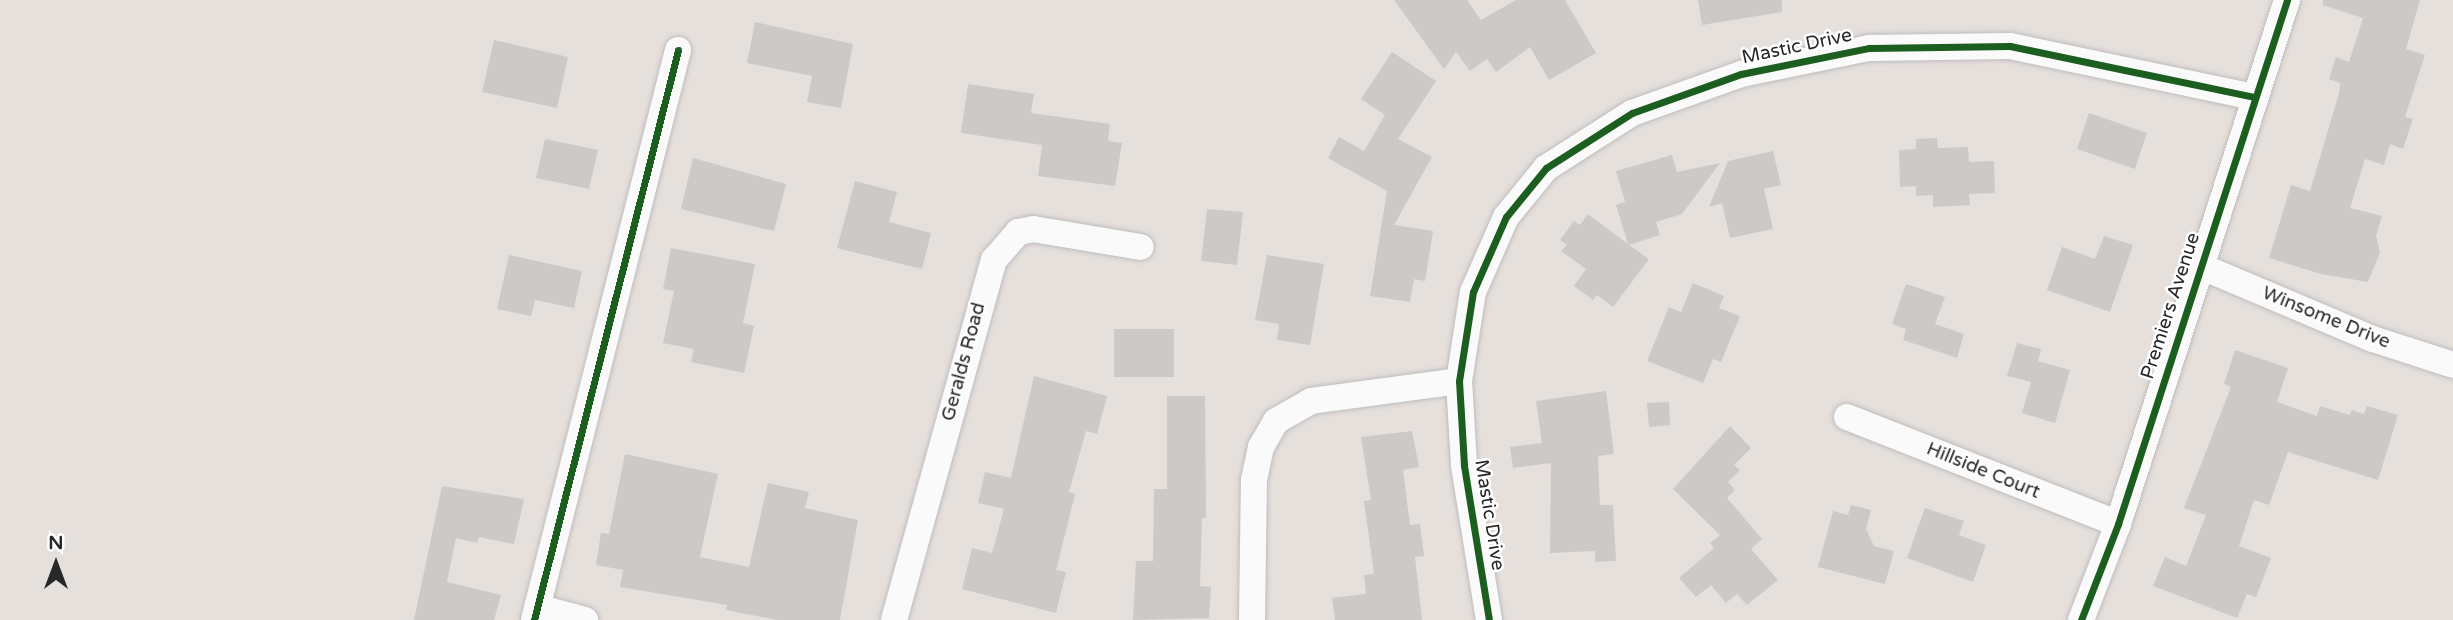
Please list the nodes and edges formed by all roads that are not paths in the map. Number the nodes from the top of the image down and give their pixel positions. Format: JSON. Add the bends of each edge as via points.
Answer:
{"nodes":[{"id":1,"x":2287,"y":0,"type":"edge"},
{"id":2,"x":678,"y":50,"type":"dead end"},
{"id":3,"x":2254,"y":97,"type":"junction"},
{"id":4,"x":1140,"y":247,"type":"dead end"},
{"id":5,"x":2200,"y":266,"type":"junction"},
{"id":6,"x":2453,"y":365,"type":"edge"},
{"id":7,"x":1459,"y":381,"type":"junction"},
{"id":8,"x":1847,"y":417,"type":"dead end"},
{"id":9,"x":2118,"y":524,"type":"junction"},
{"id":10,"x":536,"y":614,"type":"edge"},
{"id":11,"x":585,"y":620,"type":"edge"},
{"id":12,"x":894,"y":620,"type":"edge"},
{"id":13,"x":1252,"y":620,"type":"edge"},
{"id":14,"x":1489,"y":620,"type":"edge"},
{"id":15,"x":2081,"y":620,"type":"edge"}],
"edges":[{"from":1,"to":3,"type":"street","name":"Premiers Avenue"},
{"from":2,"to":10,"type":"street"},
{"from":3,"to":5,"type":"street","name":"Premiers Avenue"},
{"from":3,"to":7,"type":"street","name":"Mastic Drive","via":[[2010,46],[1869,48],[1741,74],[1632,113],[1546,168],[1506,218],[1473,292]]},
{"from":4,"to":12,"type":"street","name":"Geralds Road","via":[[1033,229],[1018,232],[993,260]]},
{"from":5,"to":6,"type":"street","name":"Winsome Drive","via":[[2373,339]]},
{"from":5,"to":9,"type":"street","name":"Premiers Avenue"},
{"from":7,"to":13,"type":"street","via":[[1311,401],[1276,421],[1261,447],[1254,480]]},
{"from":7,"to":14,"type":"street","name":"Mastic Drive","via":[[1464,465]]},
{"from":8,"to":9,"type":"street","name":"Hillside Court"},
{"from":9,"to":15,"type":"street","name":"Premiers Avenue"},
{"from":10,"to":11,"type":"street"}]}
